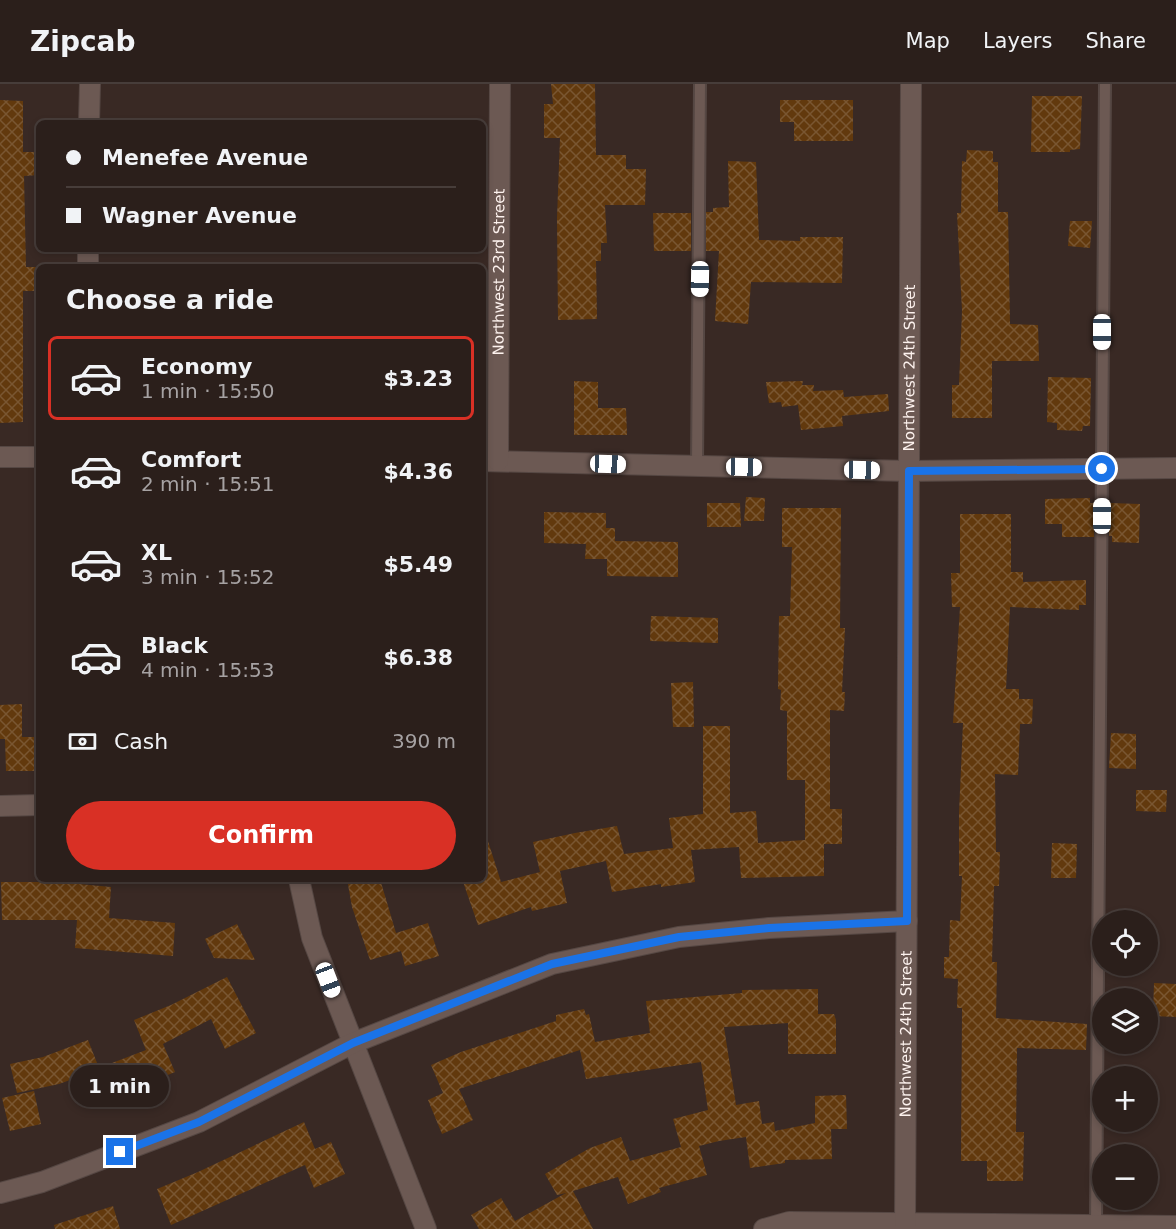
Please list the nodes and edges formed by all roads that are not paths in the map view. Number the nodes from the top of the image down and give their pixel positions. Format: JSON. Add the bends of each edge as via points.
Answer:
{"nodes":[{"id":1,"x":90,"y":84,"type":"edge"},
{"id":2,"x":500,"y":84,"type":"edge"},
{"id":3,"x":700,"y":84,"type":"edge"},
{"id":4,"x":911,"y":84,"type":"edge"},
{"id":5,"x":1105,"y":84,"type":"edge"},
{"id":6,"x":89,"y":120,"type":"edge"},
{"id":7,"x":0,"y":457,"type":"edge"},
{"id":8,"x":36,"y":457,"type":"edge"},
{"id":9,"x":490,"y":461,"type":"edge"},
{"id":10,"x":697,"y":466,"type":"junction"},
{"id":11,"x":1176,"y":468,"type":"edge"},
{"id":12,"x":1102,"y":469,"type":"junction"},
{"id":13,"x":909,"y":471,"type":"junction"},
{"id":14,"x":36,"y":805,"type":"edge"},
{"id":15,"x":0,"y":806,"type":"edge"},
{"id":16,"x":300,"y":882,"type":"edge"},
{"id":17,"x":907,"y":921,"type":"junction"},
{"id":18,"x":353,"y":1043,"type":"junction"},
{"id":19,"x":0,"y":1193,"type":"edge"},
{"id":20,"x":1096,"y":1225,"type":"junction"},
{"id":21,"x":905,"y":1226,"type":"edge"},
{"id":22,"x":1176,"y":1226,"type":"edge"},
{"id":23,"x":426,"y":1229,"type":"edge"},
{"id":24,"x":764,"y":1229,"type":"edge"}],
"edges":[{"from":1,"to":6,"type":"street"},
{"from":2,"to":9,"type":"street","name":"Northwest 23rd Street"},
{"from":3,"to":10,"type":"lane"},
{"from":4,"to":13,"type":"street","name":"Northwest 24th Street"},
{"from":5,"to":12,"type":"lane"},
{"from":7,"to":8,"type":"street"},
{"from":9,"to":10,"type":"street"},
{"from":10,"to":13,"type":"street"},
{"from":11,"to":12,"type":"street"},
{"from":12,"to":13,"type":"street"},
{"from":12,"to":20,"type":"lane"},
{"from":13,"to":17,"type":"street","name":"Northwest 24th Street"},
{"from":14,"to":15,"type":"street"},
{"from":16,"to":18,"type":"street","via":[[312,938]]},
{"from":17,"to":18,"type":"street","via":[[679,937],[552,964]]},
{"from":17,"to":21,"type":"street","name":"Northwest 24th Street"},
{"from":18,"to":19,"type":"street","via":[[199,1122],[42,1182]]},
{"from":18,"to":23,"type":"street"},
{"from":20,"to":21,"type":"street"},
{"from":20,"to":22,"type":"street"},
{"from":21,"to":24,"type":"street","via":[[789,1222]]}]}
